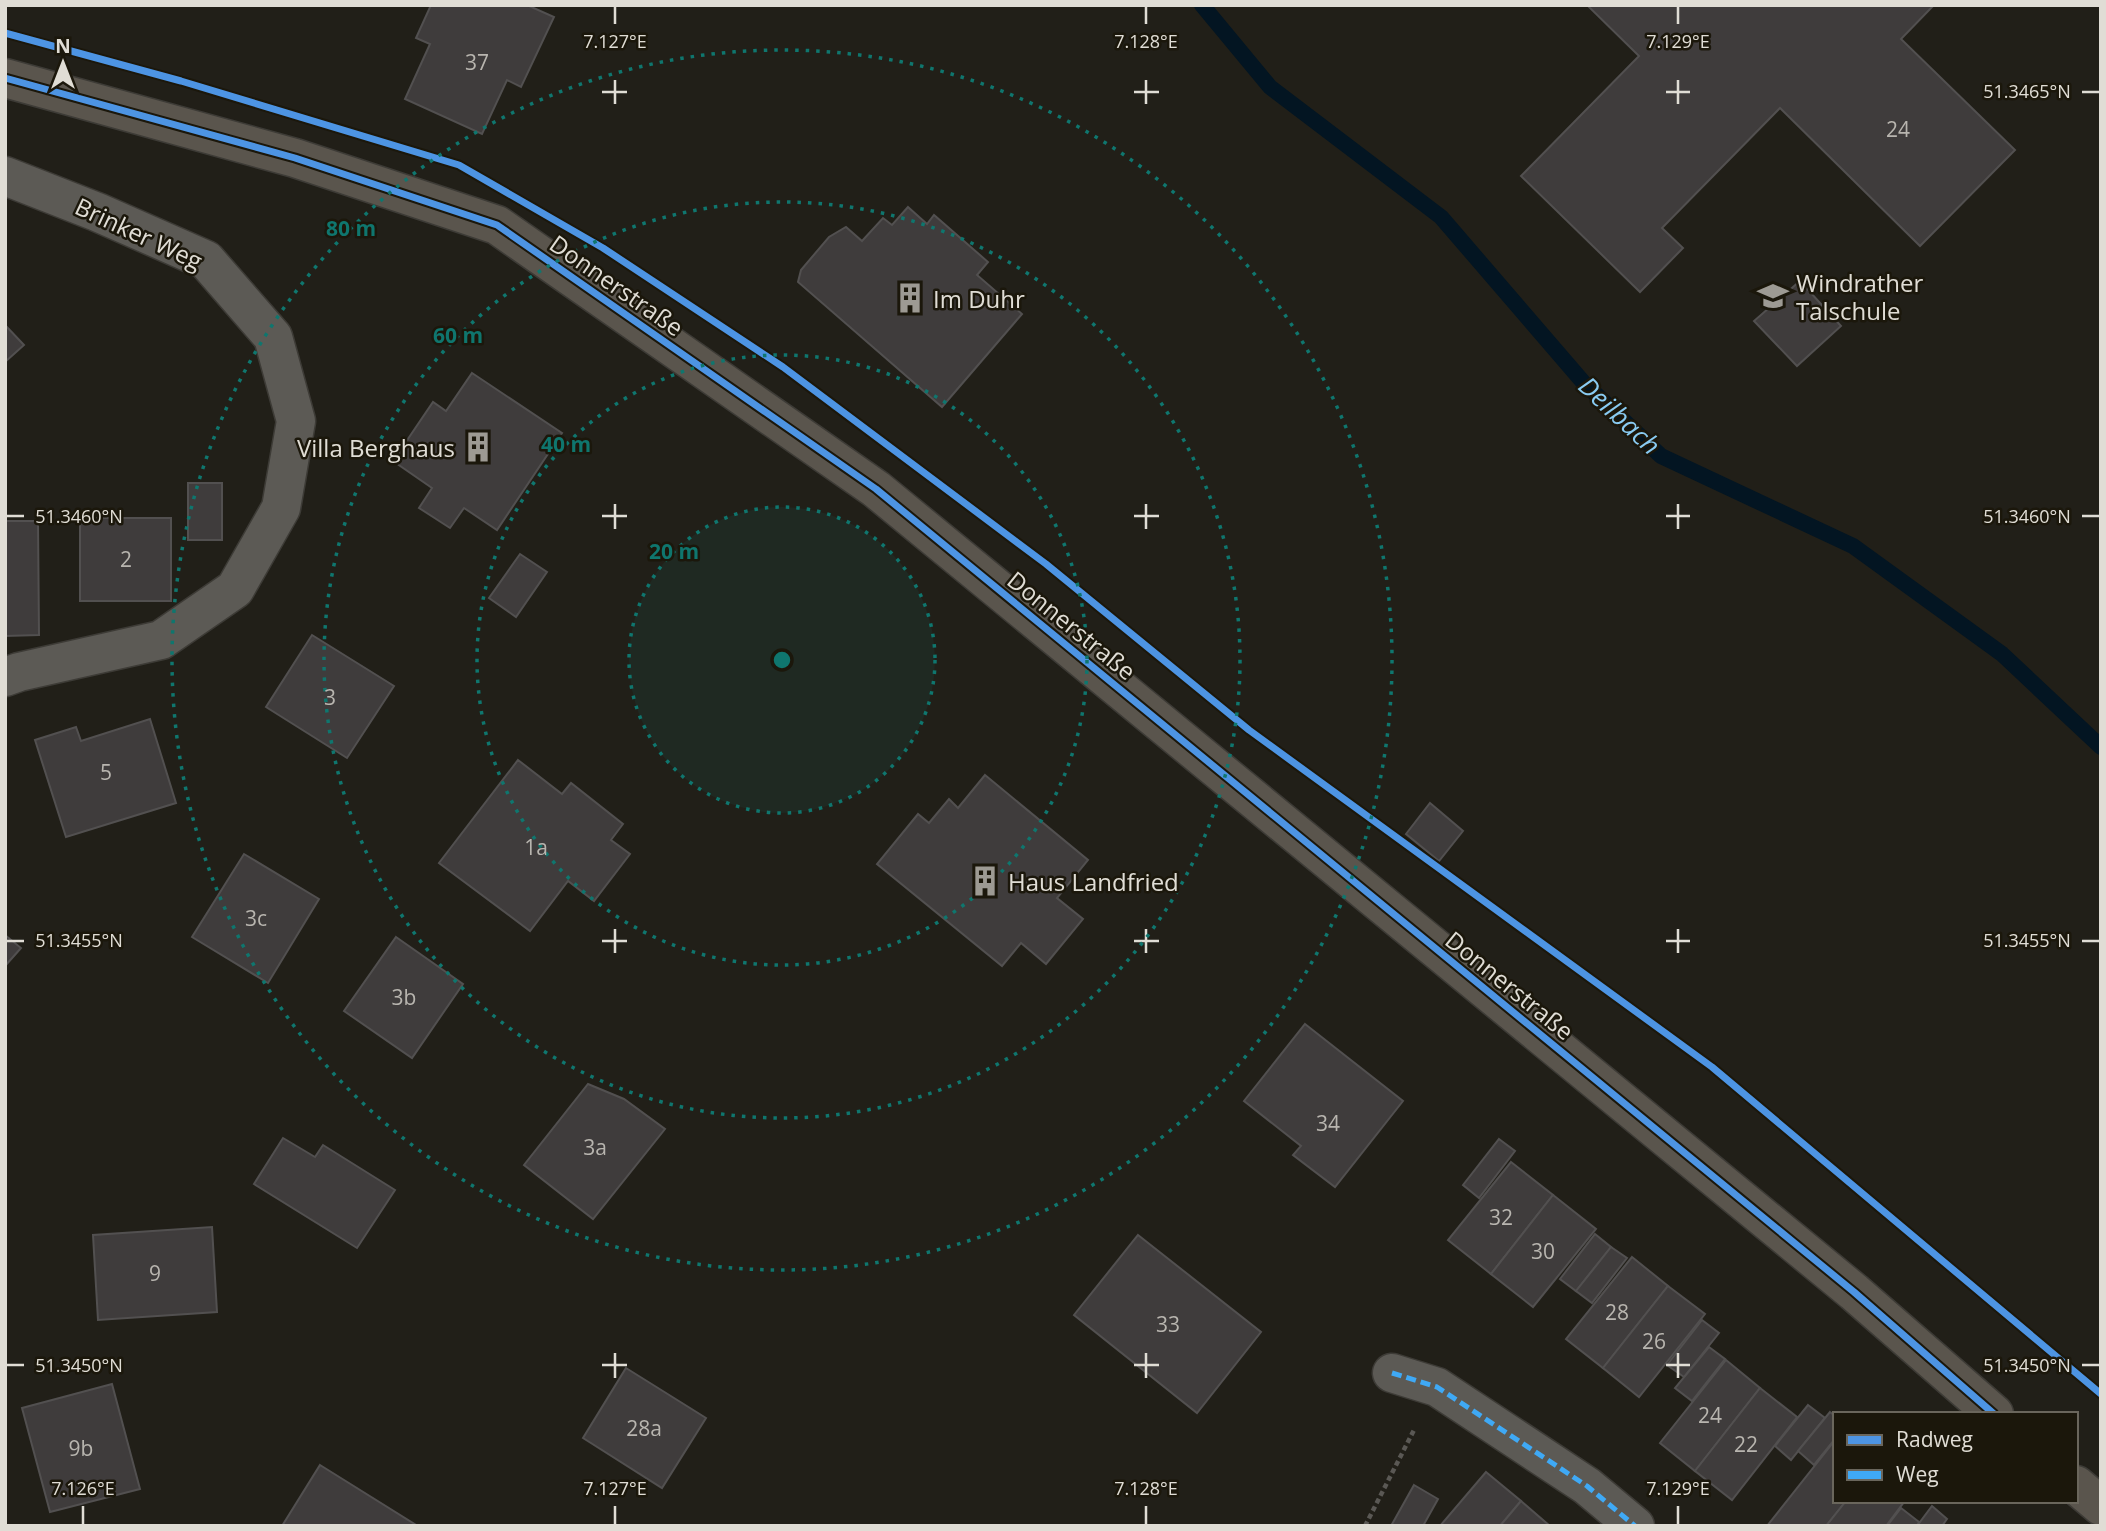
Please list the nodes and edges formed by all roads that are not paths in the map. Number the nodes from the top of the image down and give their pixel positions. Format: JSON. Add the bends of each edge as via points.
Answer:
{"nodes":[{"id":1,"x":5,"y":78,"type":"edge"},
{"id":2,"x":5,"y":176,"type":"edge"},
{"id":3,"x":5,"y":677,"type":"edge"},
{"id":4,"x":1392,"y":1373,"type":"dead end"},
{"id":5,"x":1992,"y":1412,"type":"edge"},
{"id":6,"x":2078,"y":1487,"type":"edge"},
{"id":7,"x":2101,"y":1506,"type":"edge"},
{"id":8,"x":1635,"y":1526,"type":"edge"}],
"edges":[{"from":1,"to":5,"type":"main road","name":"Donnerstraße","via":[[295,158],[497,225],[876,489],[1854,1292]]},
{"from":2,"to":3,"type":"street","name":"Brinker Weg","via":[[206,260],[273,337],[296,421],[281,508],[234,590],[161,640]]},
{"from":4,"to":8,"type":"street","via":[[1437,1387],[1587,1486]]},
{"from":6,"to":7,"type":"main road"}]}
